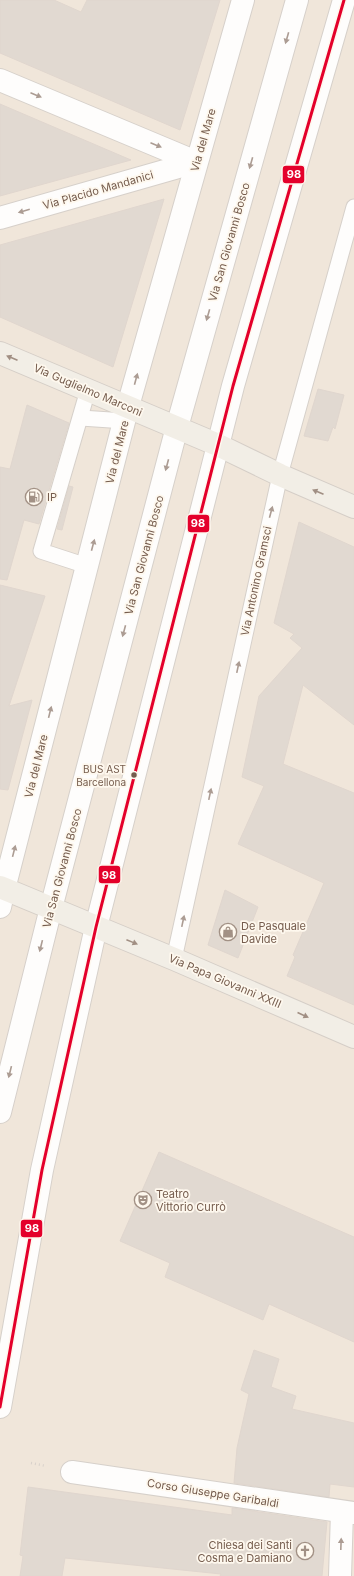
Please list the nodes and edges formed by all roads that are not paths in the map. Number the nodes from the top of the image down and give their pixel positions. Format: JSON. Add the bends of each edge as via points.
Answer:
{"nodes":[{"id":1,"x":243,"y":0,"type":"edge"},
{"id":2,"x":297,"y":0,"type":"edge"},
{"id":3,"x":344,"y":0,"type":"edge"},
{"id":4,"x":0,"y":80,"type":"edge"},
{"id":5,"x":196,"y":162,"type":"junction"},
{"id":6,"x":354,"y":207,"type":"edge"},
{"id":7,"x":0,"y":218,"type":"edge"},
{"id":8,"x":0,"y":352,"type":"edge"},
{"id":9,"x":88,"y":390,"type":"junction"},
{"id":10,"x":127,"y":414,"type":"junction"},
{"id":11,"x":81,"y":418,"type":"junction"},
{"id":12,"x":177,"y":427,"type":"junction"},
{"id":13,"x":218,"y":445,"type":"junction"},
{"id":14,"x":280,"y":475,"type":"junction"},
{"id":15,"x":354,"y":507,"type":"edge"},
{"id":16,"x":87,"y":566,"type":"junction"},
{"id":17,"x":1,"y":894,"type":"edge"},
{"id":18,"x":51,"y":908,"type":"junction"},
{"id":19,"x":96,"y":927,"type":"junction"},
{"id":20,"x":174,"y":959,"type":"junction"},
{"id":21,"x":354,"y":1037,"type":"edge"},
{"id":22,"x":0,"y":1112,"type":"edge"},
{"id":23,"x":0,"y":1407,"type":"edge"},
{"id":24,"x":72,"y":1472,"type":"dead end"},
{"id":25,"x":348,"y":1513,"type":"edge"},
{"id":26,"x":340,"y":1576,"type":"edge"}],
"edges":[{"from":1,"to":5,"type":"street","name":"Via del Mare"},
{"from":2,"to":12,"type":"street","name":"Via San Giovanni Bosco","one_way":true},
{"from":3,"to":13,"type":"street"},
{"from":4,"to":5,"type":"street","one_way":true},
{"from":5,"to":7,"type":"street","name":"Via Placido Mandanici","one_way":true},
{"from":10,"to":5,"type":"street","name":"Via del Mare","one_way":true},
{"from":6,"to":14,"type":"lane","name":"Via Antonino Gramsci"},
{"from":9,"to":8,"type":"main road","name":"Via Guglielmo Marconi","one_way":true},
{"from":9,"to":10,"type":"main road","name":"Via Guglielmo Marconi"},
{"from":9,"to":11,"type":"lane"},
{"from":10,"to":11,"type":"lane"},
{"from":10,"to":12,"type":"main road","name":"Via Guglielmo Marconi"},
{"from":16,"to":10,"type":"street","name":"Via del Mare","one_way":true},
{"from":11,"to":16,"type":"lane","via":[[40,551]]},
{"from":12,"to":13,"type":"main road","name":"Via Guglielmo Marconi"},
{"from":12,"to":18,"type":"street","name":"Via San Giovanni Bosco","one_way":true},
{"from":13,"to":14,"type":"main road","name":"Via Guglielmo Marconi"},
{"from":13,"to":19,"type":"street"},
{"from":15,"to":14,"type":"main road","name":"Via Guglielmo Marconi","one_way":true},
{"from":20,"to":14,"type":"lane","name":"Via Antonino Gramsci","one_way":true},
{"from":17,"to":16,"type":"street","name":"Via del Mare","one_way":true},
{"from":17,"to":18,"type":"main road","name":"Via Papa Giovanni XXIII"},
{"from":18,"to":19,"type":"main road","name":"Via Papa Giovanni XXIII"},
{"from":18,"to":22,"type":"street","name":"Via San Giovanni Bosco","one_way":true},
{"from":19,"to":20,"type":"main road","name":"Via Papa Giovanni XXIII","one_way":true},
{"from":19,"to":23,"type":"street","via":[[42,1170]]},
{"from":20,"to":21,"type":"main road","name":"Via Papa Giovanni XXIII","one_way":true},
{"from":24,"to":25,"type":"street","name":"Corso Giuseppe Garibaldi"},
{"from":26,"to":25,"type":"street","one_way":true}]}
